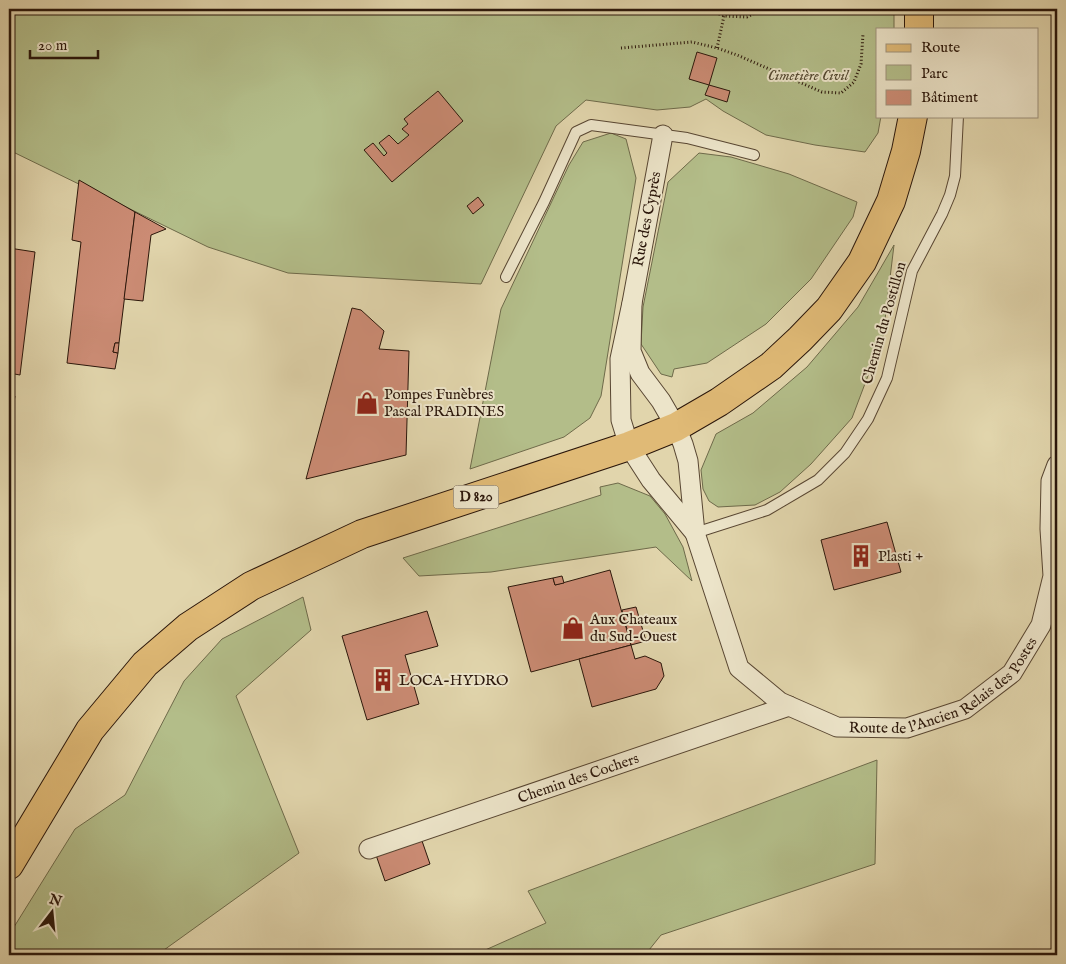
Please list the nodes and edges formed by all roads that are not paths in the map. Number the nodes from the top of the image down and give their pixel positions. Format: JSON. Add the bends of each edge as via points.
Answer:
{"nodes":[{"id":1,"x":919,"y":9,"type":"edge"},
{"id":2,"x":919,"y":28,"type":"edge"},
{"id":3,"x":913,"y":118,"type":"edge"},
{"id":4,"x":958,"y":118,"type":"edge"},
{"id":5,"x":663,"y":135,"type":"junction"},
{"id":6,"x":754,"y":155,"type":"dead end"},
{"id":7,"x":506,"y":277,"type":"dead end"},
{"id":8,"x":632,"y":303,"type":"junction"},
{"id":9,"x":676,"y":427,"type":"junction"},
{"id":10,"x":630,"y":446,"type":"junction"},
{"id":11,"x":1057,"y":465,"type":"edge"},
{"id":12,"x":695,"y":533,"type":"junction"},
{"id":13,"x":789,"y":706,"type":"junction"},
{"id":14,"x":368,"y":849,"type":"dead end"},
{"id":15,"x":9,"y":865,"type":"edge"}],
"edges":[{"from":1,"to":2,"type":"main road"},
{"from":3,"to":9,"type":"main road","number":"D 820","via":[[891,201],[862,262],[829,309],[771,366]]},
{"from":4,"to":12,"type":"lane","name":"Chemin du Postillon","via":[[955,176],[950,195],[912,270],[888,378],[868,419],[845,453],[818,480],[767,510]]},
{"from":5,"to":6,"type":"lane"},
{"from":5,"to":7,"type":"lane","via":[[591,125],[576,132]]},
{"from":5,"to":8,"type":"street","name":"Rue des Cyprès"},
{"from":8,"to":9,"type":"street","name":"Rue des Cyprès","via":[[631,351],[640,373]]},
{"from":8,"to":10,"type":"street","name":"Rue des Cyprès","via":[[620,359],[621,420]]},
{"from":9,"to":10,"type":"main road","number":"D 820"},
{"from":9,"to":12,"type":"street","name":"Route de l'Ancien Relais des Postes","via":[[688,461]]},
{"from":10,"to":12,"type":"street","name":"Route de l'Ancien Relais des Postes","via":[[651,480]]},
{"from":10,"to":15,"type":"main road","number":"D 820","via":[[362,534],[252,586],[188,627],[145,664],[90,730]]},
{"from":11,"to":13,"type":"street","name":"Route de l'Ancien Relais des Postes","via":[[1051,481],[1053,576],[1041,625],[1012,673],[965,709],[907,728],[837,727]]},
{"from":12,"to":13,"type":"street","name":"Route de l'Ancien Relais des Postes","via":[[739,668]]},
{"from":13,"to":14,"type":"street","name":"Chemin des Cochers"}]}
